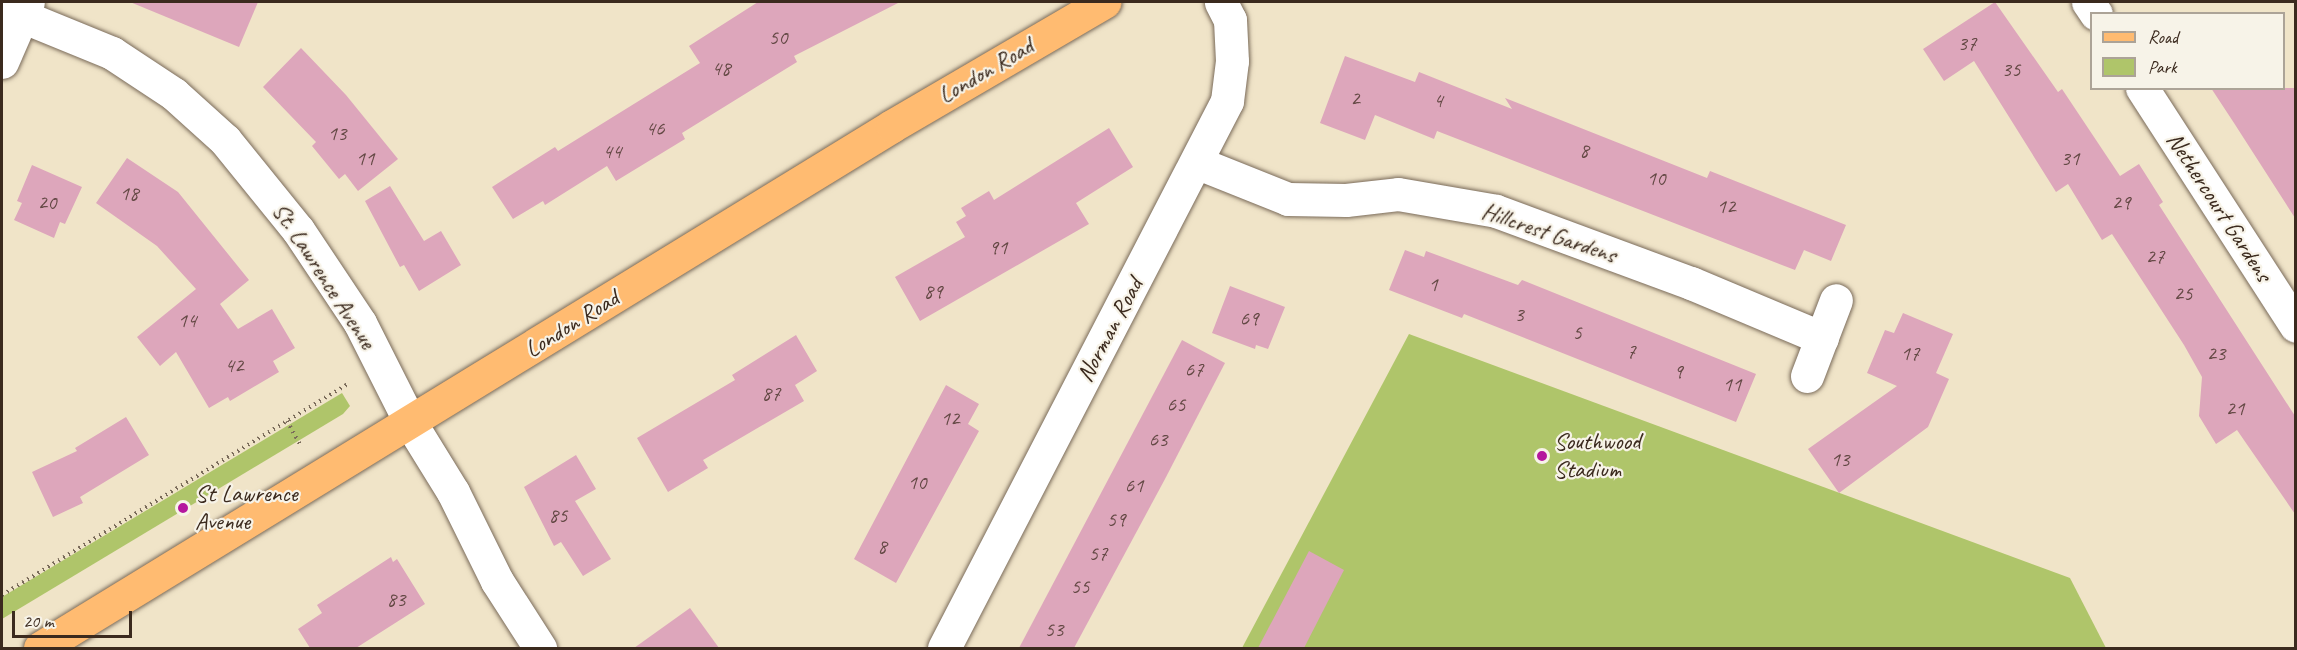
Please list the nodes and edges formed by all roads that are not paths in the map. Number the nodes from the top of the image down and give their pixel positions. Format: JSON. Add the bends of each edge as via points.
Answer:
{"nodes":[{"id":1,"x":1104,"y":2,"type":"edge"},
{"id":2,"x":1221,"y":2,"type":"edge"},
{"id":3,"x":17,"y":8,"type":"edge"},
{"id":4,"x":2,"y":62,"type":"edge"},
{"id":5,"x":2143,"y":90,"type":"edge"},
{"id":6,"x":1198,"y":163,"type":"junction"},
{"id":7,"x":1836,"y":300,"type":"dead end"},
{"id":8,"x":2295,"y":326,"type":"edge"},
{"id":9,"x":1822,"y":338,"type":"junction"},
{"id":10,"x":1807,"y":376,"type":"dead end"},
{"id":11,"x":411,"y":424,"type":"junction"},
{"id":12,"x":40,"y":648,"type":"edge"},
{"id":13,"x":540,"y":648,"type":"edge"},
{"id":14,"x":944,"y":648,"type":"edge"}],
"edges":[{"from":1,"to":11,"type":"main road","name":"London Road","via":[[892,126]]},
{"from":2,"to":6,"type":"street","name":"Norman Road","via":[[1230,20],[1232,61],[1227,101]]},
{"from":3,"to":4,"type":"street"},
{"from":3,"to":11,"type":"street","name":"St. Lawrence Avenue","via":[[112,53],[174,94],[225,140],[298,230],[360,323]]},
{"from":5,"to":8,"type":"street","name":"Nethercourt Gardens"},
{"from":6,"to":9,"type":"street","name":"Hillcrest Gardens","via":[[1288,199],[1346,200],[1398,194],[1496,212],[1691,283]]},
{"from":6,"to":14,"type":"street","name":"Norman Road"},
{"from":7,"to":9,"type":"street"},
{"from":9,"to":10,"type":"street"},
{"from":11,"to":12,"type":"main road","name":"London Road"},
{"from":11,"to":13,"type":"street","name":"St. Lawrence Avenue","via":[[453,492],[497,581]]}]}
